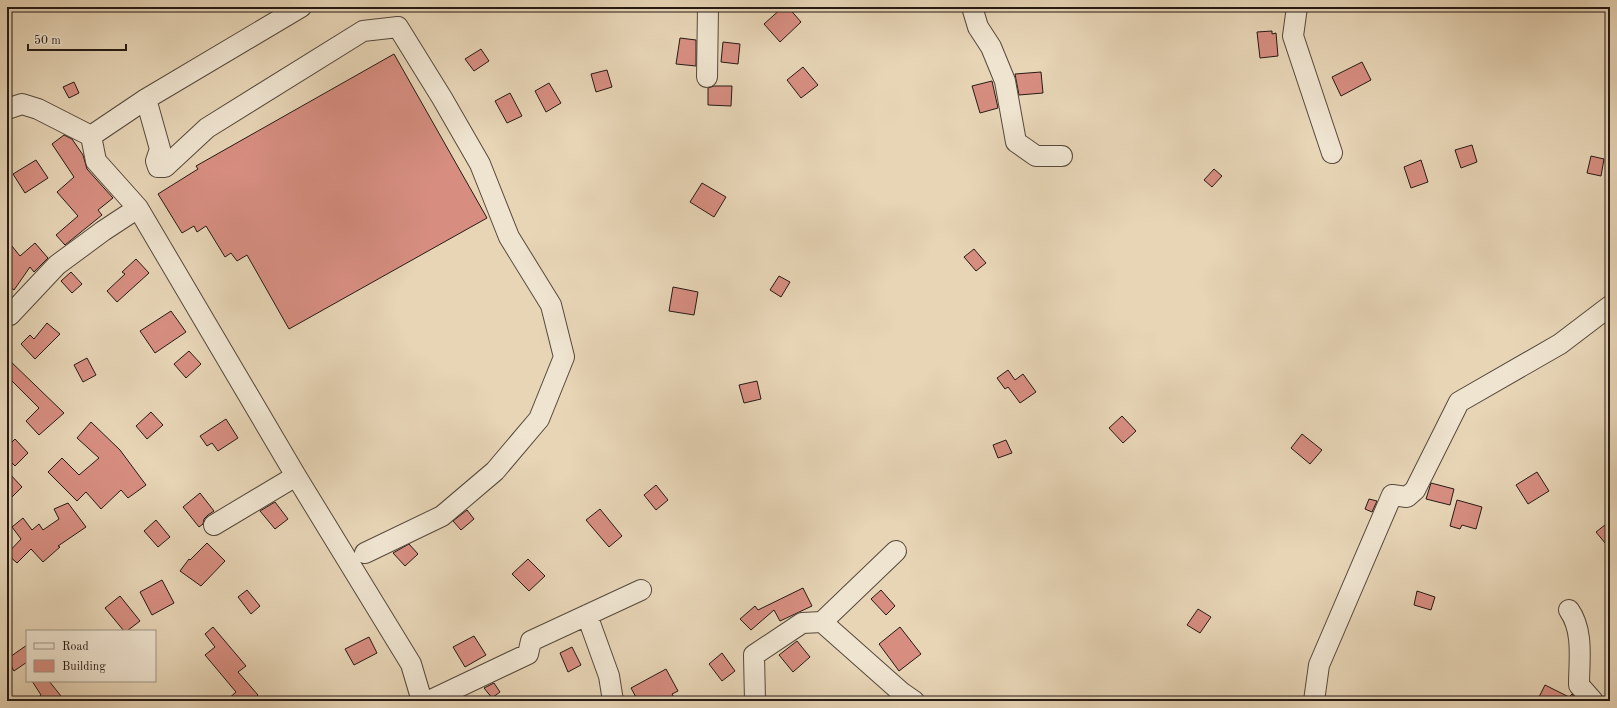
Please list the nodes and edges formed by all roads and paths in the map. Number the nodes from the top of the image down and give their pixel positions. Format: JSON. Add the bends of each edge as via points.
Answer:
{"nodes":[{"id":1,"x":301,"y":7,"type":"edge"},
{"id":2,"x":708,"y":7,"type":"edge"},
{"id":3,"x":972,"y":7,"type":"edge"},
{"id":4,"x":1297,"y":7,"type":"edge"},
{"id":5,"x":707,"y":77,"type":"dead end"},
{"id":6,"x":146,"y":99,"type":"junction"},
{"id":7,"x":7,"y":109,"type":"edge"},
{"id":8,"x":91,"y":136,"type":"junction"},
{"id":9,"x":1332,"y":152,"type":"dead end"},
{"id":10,"x":1062,"y":156,"type":"dead end"},
{"id":11,"x":138,"y":208,"type":"junction"},
{"id":12,"x":1610,"y":306,"type":"edge"},
{"id":13,"x":8,"y":316,"type":"edge"},
{"id":14,"x":296,"y":476,"type":"junction"},
{"id":15,"x":214,"y":525,"type":"dead end"},
{"id":16,"x":896,"y":551,"type":"dead end"},
{"id":17,"x":365,"y":553,"type":"dead end"},
{"id":18,"x":641,"y":590,"type":"dead end"},
{"id":19,"x":1569,"y":610,"type":"dead end"},
{"id":20,"x":587,"y":615,"type":"junction"},
{"id":21,"x":822,"y":622,"type":"junction"},
{"id":22,"x":422,"y":701,"type":"edge"},
{"id":23,"x":429,"y":701,"type":"edge"},
{"id":24,"x":613,"y":701,"type":"edge"},
{"id":25,"x":755,"y":701,"type":"edge"},
{"id":26,"x":914,"y":701,"type":"edge"},
{"id":27,"x":1314,"y":701,"type":"edge"},
{"id":28,"x":1593,"y":701,"type":"edge"}],
"edges":[{"from":1,"to":6,"type":"street"},
{"from":2,"to":5,"type":"street"},
{"from":3,"to":10,"type":"street","via":[[978,27],[991,47],[1005,81],[1016,142],[1036,156]]},
{"from":4,"to":9,"type":"street","via":[[1293,36]]},
{"from":6,"to":8,"type":"street"},
{"from":6,"to":17,"type":"street","via":[[160,149],[156,161],[158,167],[165,167],[207,128],[363,31],[398,27],[480,164],[509,237],[551,305],[564,357],[539,419],[495,471],[442,516]]},
{"from":7,"to":8,"type":"street","via":[[22,104],[38,109]]},
{"from":8,"to":11,"type":"street","via":[[96,161]]},
{"from":11,"to":13,"type":"street","via":[[57,265]]},
{"from":11,"to":14,"type":"street"},
{"from":12,"to":27,"type":"street","via":[[1560,344],[1459,402],[1415,490],[1407,497],[1392,495],[1318,665]]},
{"from":14,"to":15,"type":"street"},
{"from":14,"to":22,"type":"street","via":[[410,664]]},
{"from":16,"to":21,"type":"street"},
{"from":18,"to":20,"type":"street"},
{"from":19,"to":28,"type":"street","via":[[1574,617],[1580,640],[1579,685]]},
{"from":20,"to":23,"type":"street","via":[[531,641],[528,654]]},
{"from":20,"to":24,"type":"street","via":[[609,676]]},
{"from":21,"to":25,"type":"street","via":[[802,623],[754,655]]},
{"from":21,"to":26,"type":"street"}]}
